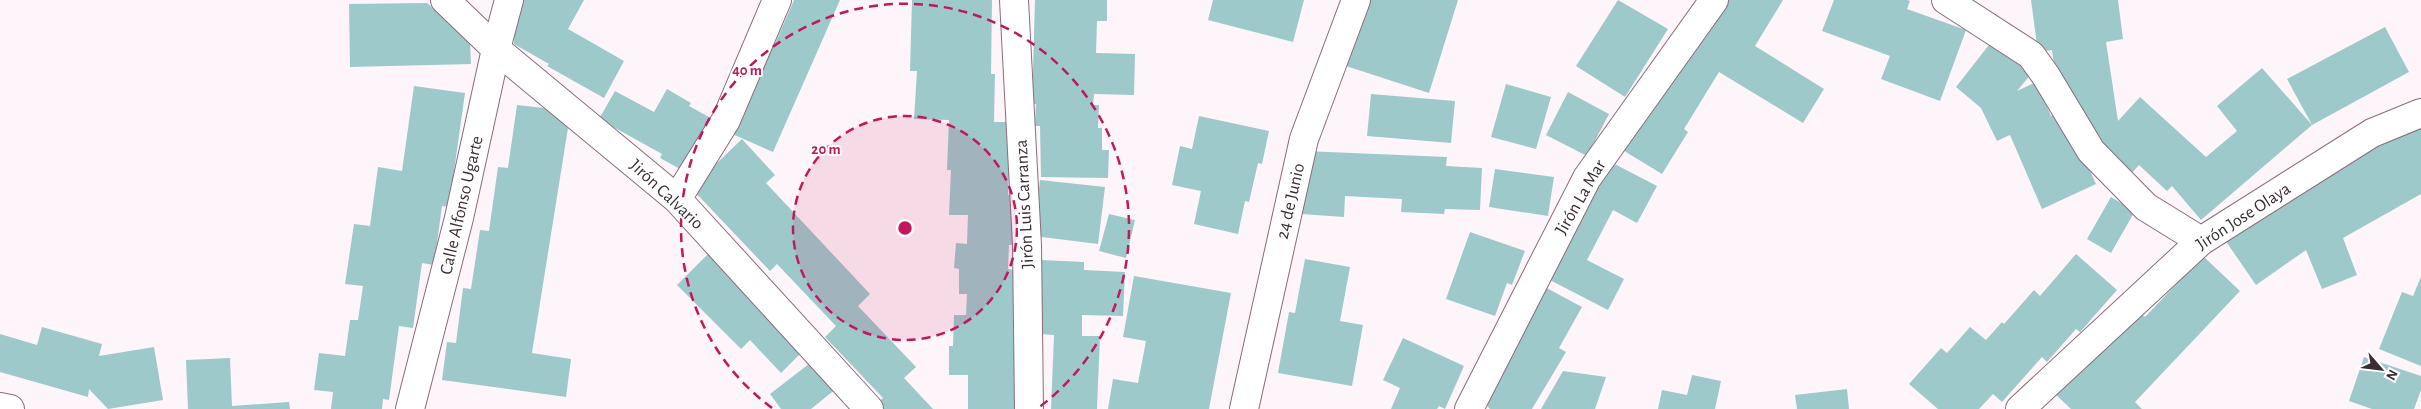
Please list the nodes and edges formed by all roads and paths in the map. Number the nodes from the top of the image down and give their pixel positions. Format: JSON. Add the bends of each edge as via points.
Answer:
{"nodes":[{"id":1,"x":445,"y":0,"type":"edge"},
{"id":2,"x":509,"y":0,"type":"edge"},
{"id":3,"x":777,"y":0,"type":"edge"},
{"id":4,"x":1014,"y":0,"type":"edge"},
{"id":5,"x":1356,"y":0,"type":"edge"},
{"id":6,"x":1714,"y":0,"type":"edge"},
{"id":7,"x":1946,"y":0,"type":"edge"},
{"id":8,"x":496,"y":49,"type":"junction"},
{"id":9,"x":2421,"y":113,"type":"edge"},
{"id":10,"x":678,"y":199,"type":"junction"},
{"id":11,"x":2201,"y":241,"type":"junction"},
{"id":12,"x":0,"y":407,"type":"edge"},
{"id":13,"x":2025,"y":408,"type":"edge"},
{"id":14,"x":10,"y":409,"type":"edge"},
{"id":15,"x":410,"y":409,"type":"edge"},
{"id":16,"x":869,"y":409,"type":"edge"},
{"id":17,"x":1029,"y":409,"type":"edge"},
{"id":18,"x":1244,"y":409,"type":"edge"},
{"id":19,"x":1469,"y":409,"type":"edge"}],
"edges":[{"from":1,"to":8,"type":"street","name":"Jirón Calvario"},
{"from":2,"to":8,"type":"street","name":"Calle Alfonso Ugarte"},
{"from":3,"to":10,"type":"street","via":[[726,120]]},
{"from":4,"to":17,"type":"street","name":"Jirón Luis Carranza","via":[[1027,245]]},
{"from":5,"to":18,"type":"street","name":"24 de Junio","via":[[1304,140]]},
{"from":6,"to":19,"type":"street","name":"Jirón La Mar","via":[[1587,178]]},
{"from":7,"to":11,"type":"street","via":[[2031,55],[2090,151],[2146,207]]},
{"from":8,"to":10,"type":"street","name":"Jirón Calvario"},
{"from":8,"to":15,"type":"street","name":"Calle Alfonso Ugarte","via":[[459,218]]},
{"from":9,"to":11,"type":"street","name":"Jirón Jose Olaya","via":[[2372,133]]},
{"from":10,"to":16,"type":"street","name":"Jirón Calvario"},
{"from":11,"to":13,"type":"street","name":"Jirón Jose Olaya"},
{"from":12,"to":14,"type":"street"}]}
